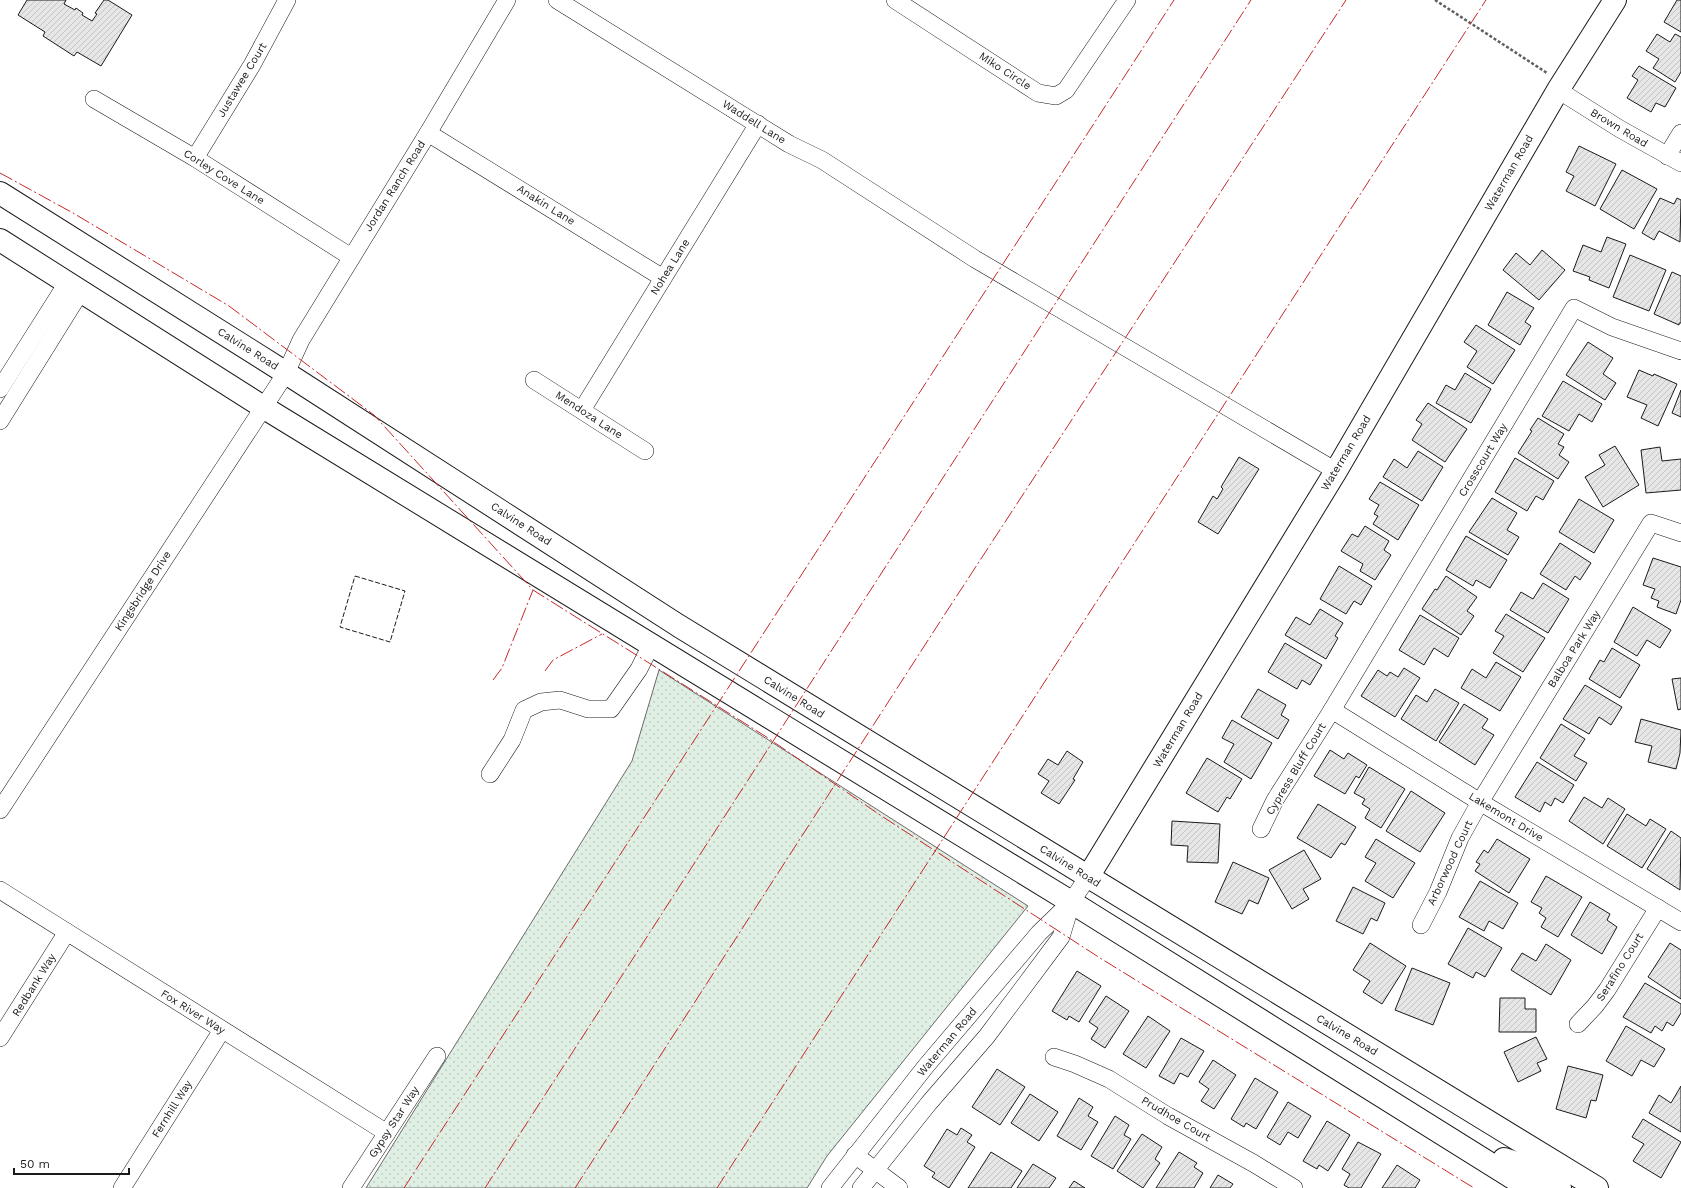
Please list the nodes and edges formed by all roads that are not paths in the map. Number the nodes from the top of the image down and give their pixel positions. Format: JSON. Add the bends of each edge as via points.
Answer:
{"nodes":[{"id":1,"x":287,"y":0,"type":"edge"},
{"id":2,"x":507,"y":0,"type":"edge"},
{"id":3,"x":557,"y":0,"type":"edge"},
{"id":4,"x":895,"y":0,"type":"edge"},
{"id":5,"x":1127,"y":0,"type":"edge"},
{"id":6,"x":1615,"y":0,"type":"edge"},
{"id":7,"x":1560,"y":87,"type":"junction"},
{"id":8,"x":94,"y":100,"type":"dead end"},
{"id":9,"x":758,"y":124,"type":"junction"},
{"id":10,"x":428,"y":132,"type":"junction"},
{"id":11,"x":1681,"y":133,"type":"edge"},
{"id":12,"x":195,"y":158,"type":"junction"},
{"id":13,"x":1674,"y":160,"type":"edge"},
{"id":14,"x":0,"y":193,"type":"edge"},
{"id":15,"x":0,"y":240,"type":"edge"},
{"id":16,"x":351,"y":257,"type":"junction"},
{"id":17,"x":663,"y":278,"type":"junction"},
{"id":18,"x":74,"y":287,"type":"junction"},
{"id":19,"x":1681,"y":351,"type":"edge"},
{"id":20,"x":286,"y":373,"type":"junction"},
{"id":21,"x":534,"y":380,"type":"dead end"},
{"id":22,"x":0,"y":389,"type":"edge"},
{"id":23,"x":263,"y":407,"type":"junction"},
{"id":24,"x":582,"y":410,"type":"junction"},
{"id":25,"x":0,"y":421,"type":"edge"},
{"id":26,"x":645,"y":451,"type":"dead end"},
{"id":27,"x":1336,"y":471,"type":"junction"},
{"id":28,"x":1681,"y":533,"type":"edge"},
{"id":29,"x":651,"y":645,"type":"junction"},
{"id":30,"x":1332,"y":710,"type":"junction"},
{"id":31,"x":490,"y":774,"type":"dead end"},
{"id":32,"x":1480,"y":802,"type":"junction"},
{"id":33,"x":0,"y":810,"type":"edge"},
{"id":34,"x":1261,"y":830,"type":"dead end"},
{"id":35,"x":1088,"y":877,"type":"junction"},
{"id":36,"x":0,"y":890,"type":"edge"},
{"id":37,"x":1071,"y":902,"type":"junction"},
{"id":38,"x":1658,"y":908,"type":"junction"},
{"id":39,"x":1681,"y":922,"type":"edge"},
{"id":40,"x":1421,"y":925,"type":"dead end"},
{"id":41,"x":67,"y":932,"type":"junction"},
{"id":42,"x":1578,"y":1024,"type":"dead end"},
{"id":43,"x":222,"y":1030,"type":"junction"},
{"id":44,"x":0,"y":1038,"type":"edge"},
{"id":45,"x":437,"y":1056,"type":"dead end"},
{"id":46,"x":1054,"y":1057,"type":"dead end"},
{"id":47,"x":387,"y":1133,"type":"junction"},
{"id":48,"x":1468,"y":1150,"type":"junction"},
{"id":49,"x":855,"y":1155,"type":"junction"},
{"id":50,"x":875,"y":1170,"type":"junction"},
{"id":51,"x":122,"y":1188,"type":"edge"},
{"id":52,"x":351,"y":1188,"type":"edge"},
{"id":53,"x":830,"y":1188,"type":"edge"},
{"id":54,"x":861,"y":1188,"type":"edge"},
{"id":55,"x":899,"y":1188,"type":"edge"},
{"id":56,"x":1294,"y":1188,"type":"edge"},
{"id":57,"x":1529,"y":1188,"type":"edge"},
{"id":58,"x":1560,"y":1188,"type":"edge"},
{"id":59,"x":1597,"y":1188,"type":"edge"}],
"edges":[{"from":1,"to":12,"type":"street","name":"Justawee Court","via":[[252,65]]},
{"from":2,"to":10,"type":"street","name":"Jordan Ranch Road"},
{"from":3,"to":9,"type":"street","name":"Waddell Lane"},
{"from":4,"to":5,"type":"street","name":"Miko Circle","via":[[1038,93],[1056,96],[1066,90]]},
{"from":6,"to":7,"type":"main road","name":"Waterman Road"},
{"from":7,"to":13,"type":"street","name":"Brown Road"},
{"from":7,"to":27,"type":"main road","name":"Waterman Road"},
{"from":8,"to":12,"type":"street","name":"Corley Cove Lane"},
{"from":9,"to":17,"type":"street","name":"Nohea Lane"},
{"from":9,"to":27,"type":"street","name":"Waddell Lane","via":[[789,144],[822,160],[975,259]]},
{"from":10,"to":16,"type":"street","name":"Jordan Ranch Road"},
{"from":10,"to":17,"type":"street","name":"Anakin Lane"},
{"from":11,"to":13,"type":"street"},
{"from":12,"to":16,"type":"street","name":"Corley Cove Lane"},
{"from":14,"to":20,"type":"main road","name":"Calvine Road"},
{"from":15,"to":18,"type":"main road"},
{"from":16,"to":20,"type":"street","name":"Jordan Ranch Road","via":[[301,340]]},
{"from":17,"to":24,"type":"street","name":"Nohea Lane"},
{"from":18,"to":22,"type":"street"},
{"from":18,"to":23,"type":"main road"},
{"from":18,"to":25,"type":"street"},
{"from":19,"to":30,"type":"street","name":"Crosscourt Way","via":[[1612,327],[1574,308]]},
{"from":20,"to":23,"type":"street","name":"Kingsbridge Drive"},
{"from":20,"to":35,"type":"main road","name":"Calvine Road","via":[[679,626]]},
{"from":21,"to":24,"type":"street","name":"Mendoza Lane"},
{"from":23,"to":29,"type":"main road"},
{"from":23,"to":33,"type":"street","name":"Kingsbridge Drive"},
{"from":24,"to":26,"type":"street","name":"Mendoza Lane"},
{"from":27,"to":35,"type":"main road","name":"Waterman Road"},
{"from":28,"to":32,"type":"street","name":"Balboa Park Way","via":[[1651,523]]},
{"from":29,"to":31,"type":"street","via":[[639,669],[611,709],[588,709],[560,700],[541,702],[524,710],[512,740]]},
{"from":29,"to":37,"type":"main road"},
{"from":30,"to":32,"type":"street","name":"Lakemont Drive"},
{"from":30,"to":34,"type":"street","name":"Cypress Bluff Court","via":[[1275,800]]},
{"from":32,"to":38,"type":"street","name":"Lakemont Drive"},
{"from":32,"to":40,"type":"street","name":"Arborwood Court","via":[[1460,838],[1438,892]]},
{"from":35,"to":37,"type":"street","name":"Waterman Road"},
{"from":35,"to":59,"type":"main road","name":"Calvine Road"},
{"from":36,"to":41,"type":"street","name":"Fox River Way"},
{"from":37,"to":48,"type":"main road"},
{"from":37,"to":49,"type":"street","name":"Waterman Road","via":[[1039,933]]},
{"from":37,"to":50,"type":"street","name":"Waterman Road","via":[[1061,937],[987,1036],[928,1103]]},
{"from":38,"to":39,"type":"street","name":"Lakemont Drive"},
{"from":38,"to":42,"type":"street","name":"Serafino Court","via":[[1596,1006]]},
{"from":41,"to":43,"type":"street","name":"Fox River Way"},
{"from":41,"to":44,"type":"street","name":"Redbank Way"},
{"from":43,"to":47,"type":"street","name":"Fox River Way"},
{"from":43,"to":51,"type":"street","name":"Fernhill Way"},
{"from":45,"to":47,"type":"street","name":"Gypsy Star Way"},
{"from":46,"to":56,"type":"street","name":"Prudhoe Court","via":[[1109,1079]]},
{"from":47,"to":52,"type":"street","name":"Gypsy Star Way"},
{"from":48,"to":57,"type":"main road"},
{"from":48,"to":58,"type":"main road","via":[[1516,1163]]},
{"from":49,"to":50,"type":"street"},
{"from":49,"to":53,"type":"street","name":"Waterman Road"},
{"from":50,"to":54,"type":"street","name":"Waterman Road"},
{"from":50,"to":55,"type":"street"}]}
